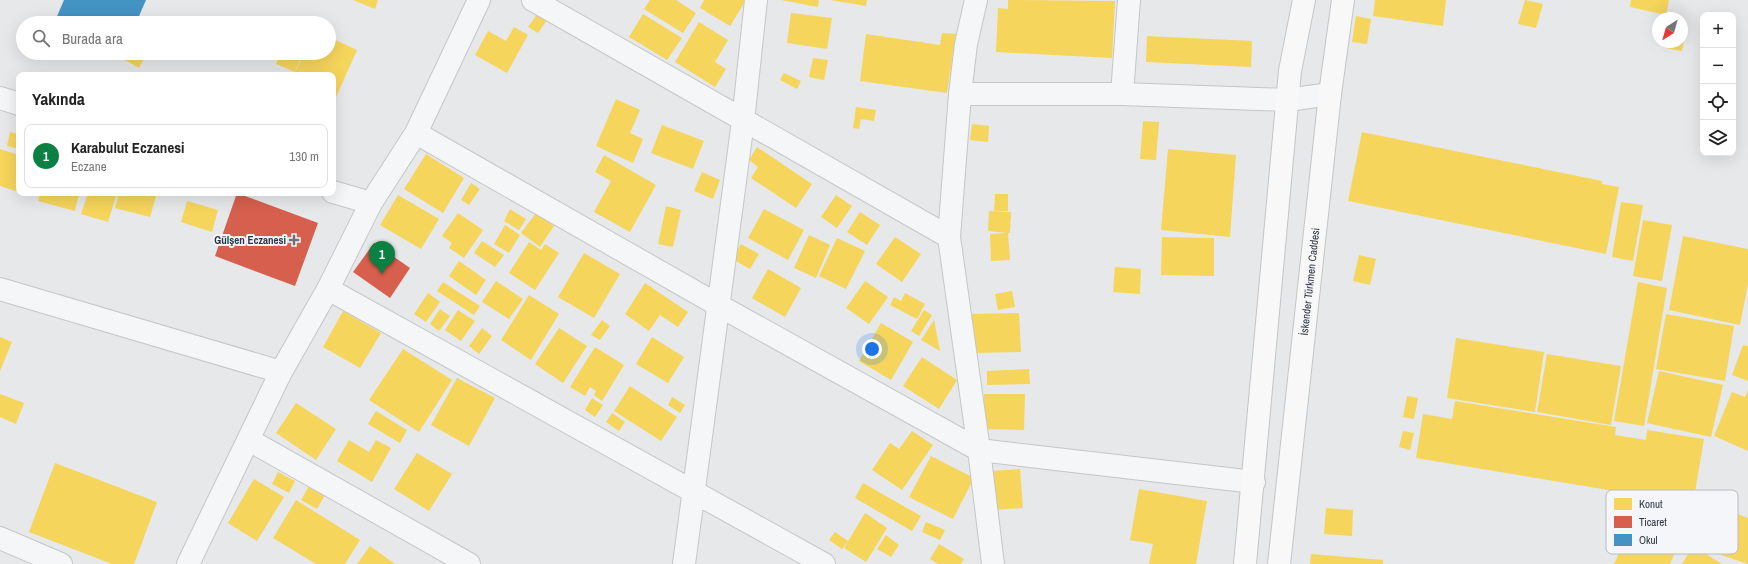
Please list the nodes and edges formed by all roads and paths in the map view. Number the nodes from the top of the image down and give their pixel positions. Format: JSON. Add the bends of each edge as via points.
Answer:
{"nodes":[{"id":1,"x":479,"y":0,"type":"edge"},
{"id":2,"x":533,"y":0,"type":"edge"},
{"id":3,"x":756,"y":0,"type":"edge"},
{"id":4,"x":976,"y":0,"type":"edge"},
{"id":5,"x":1129,"y":0,"type":"edge"},
{"id":6,"x":1304,"y":0,"type":"edge"},
{"id":7,"x":1343,"y":0,"type":"edge"},
{"id":8,"x":960,"y":94,"type":"junction"},
{"id":9,"x":1122,"y":94,"type":"junction"},
{"id":10,"x":1330,"y":94,"type":"junction"},
{"id":11,"x":0,"y":98,"type":"edge"},
{"id":12,"x":1288,"y":100,"type":"junction"},
{"id":13,"x":16,"y":103,"type":"edge"},
{"id":14,"x":743,"y":121,"type":"junction"},
{"id":15,"x":416,"y":133,"type":"junction"},
{"id":16,"x":336,"y":193,"type":"edge"},
{"id":17,"x":371,"y":203,"type":"junction"},
{"id":18,"x":949,"y":237,"type":"junction"},
{"id":19,"x":0,"y":289,"type":"edge"},
{"id":20,"x":328,"y":289,"type":"junction"},
{"id":21,"x":718,"y":305,"type":"junction"},
{"id":22,"x":281,"y":372,"type":"junction"},
{"id":23,"x":249,"y":440,"type":"junction"},
{"id":24,"x":979,"y":450,"type":"junction"},
{"id":25,"x":1254,"y":482,"type":"junction"},
{"id":26,"x":693,"y":490,"type":"junction"},
{"id":27,"x":0,"y":538,"type":"edge"},
{"id":28,"x":61,"y":564,"type":"edge"},
{"id":29,"x":188,"y":564,"type":"edge"},
{"id":30,"x":469,"y":564,"type":"edge"},
{"id":31,"x":684,"y":564,"type":"edge"},
{"id":32,"x":824,"y":564,"type":"edge"},
{"id":33,"x":993,"y":564,"type":"edge"},
{"id":34,"x":1245,"y":564,"type":"edge"},
{"id":35,"x":1279,"y":564,"type":"edge"}],
"edges":[{"from":1,"to":15,"type":"street"},
{"from":2,"to":14,"type":"street"},
{"from":3,"to":14,"type":"street"},
{"from":4,"to":8,"type":"street","via":[[966,44]]},
{"from":5,"to":9,"type":"street"},
{"from":6,"to":12,"type":"main road","via":[[1290,71]]},
{"from":7,"to":10,"type":"main road","name":"İskender Türkmen Caddesi"},
{"from":8,"to":9,"type":"street"},
{"from":8,"to":18,"type":"street"},
{"from":9,"to":12,"type":"street"},
{"from":10,"to":12,"type":"street"},
{"from":10,"to":35,"type":"main road","name":"İskender Türkmen Caddesi"},
{"from":11,"to":13,"type":"street"},
{"from":12,"to":25,"type":"main road"},
{"from":14,"to":18,"type":"street"},
{"from":14,"to":21,"type":"street"},
{"from":15,"to":17,"type":"street"},
{"from":15,"to":21,"type":"street"},
{"from":16,"to":17,"type":"street"},
{"from":17,"to":20,"type":"street"},
{"from":18,"to":24,"type":"street"},
{"from":19,"to":22,"type":"street"},
{"from":20,"to":22,"type":"street"},
{"from":20,"to":26,"type":"street"},
{"from":21,"to":24,"type":"street"},
{"from":21,"to":26,"type":"street"},
{"from":22,"to":23,"type":"street"},
{"from":23,"to":29,"type":"street"},
{"from":23,"to":30,"type":"street"},
{"from":24,"to":25,"type":"street"},
{"from":24,"to":33,"type":"street"},
{"from":25,"to":34,"type":"main road"},
{"from":26,"to":31,"type":"street"},
{"from":26,"to":32,"type":"street"},
{"from":27,"to":28,"type":"street"}]}
